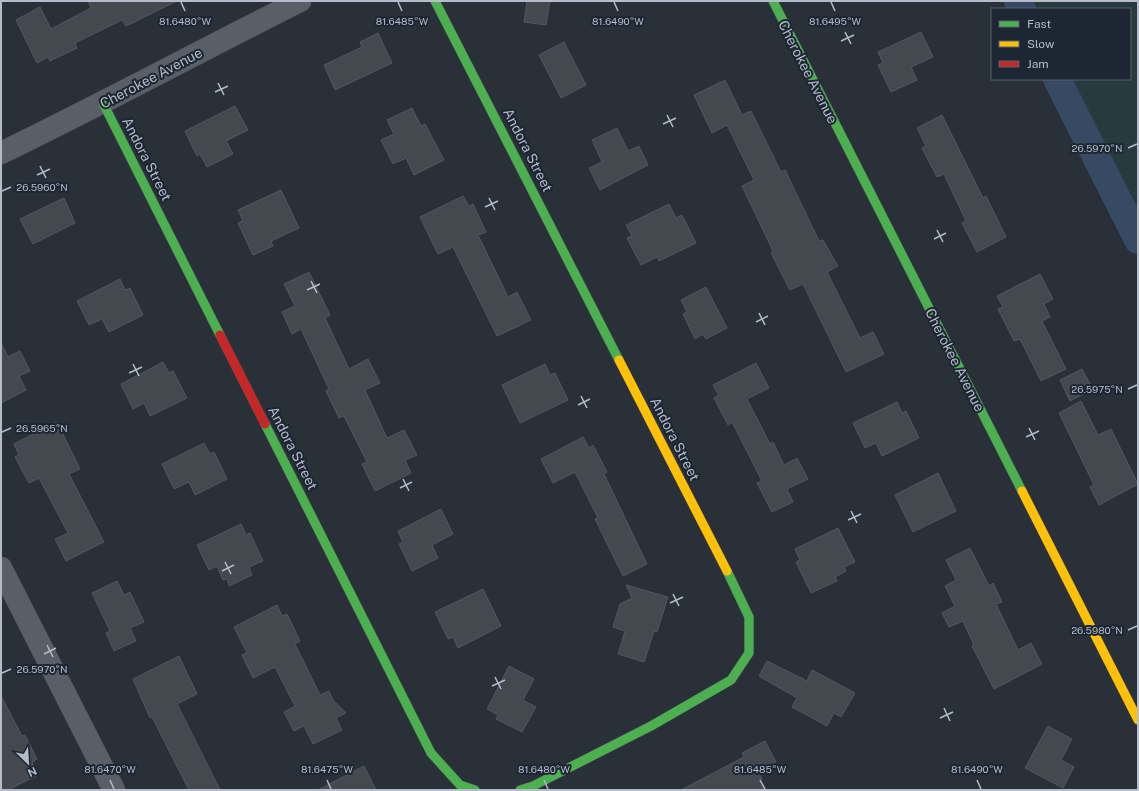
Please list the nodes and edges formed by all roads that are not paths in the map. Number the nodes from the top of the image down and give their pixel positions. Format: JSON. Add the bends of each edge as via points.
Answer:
{"nodes":[{"id":1,"x":300,"y":1,"type":"edge"},
{"id":2,"x":435,"y":1,"type":"edge"},
{"id":3,"x":772,"y":1,"type":"edge"},
{"id":4,"x":103,"y":103,"type":"junction"},
{"id":5,"x":1,"y":152,"type":"edge"},
{"id":6,"x":1,"y":568,"type":"edge"},
{"id":7,"x":1138,"y":720,"type":"edge"},
{"id":8,"x":114,"y":790,"type":"edge"},
{"id":9,"x":475,"y":790,"type":"edge"},
{"id":10,"x":520,"y":790,"type":"edge"}],
"edges":[{"from":1,"to":4,"type":"street","name":"Cherokee Avenue"},
{"from":2,"to":10,"type":"street","name":"Andora Street","via":[[749,617],[749,653],[731,680],[651,726],[533,786]]},
{"from":3,"to":7,"type":"street","name":"Cherokee Avenue"},
{"from":4,"to":5,"type":"street","name":"Cherokee Avenue"},
{"from":4,"to":9,"type":"street","name":"Andora Street","via":[[431,753],[460,785]]},
{"from":6,"to":8,"type":"street"}]}
